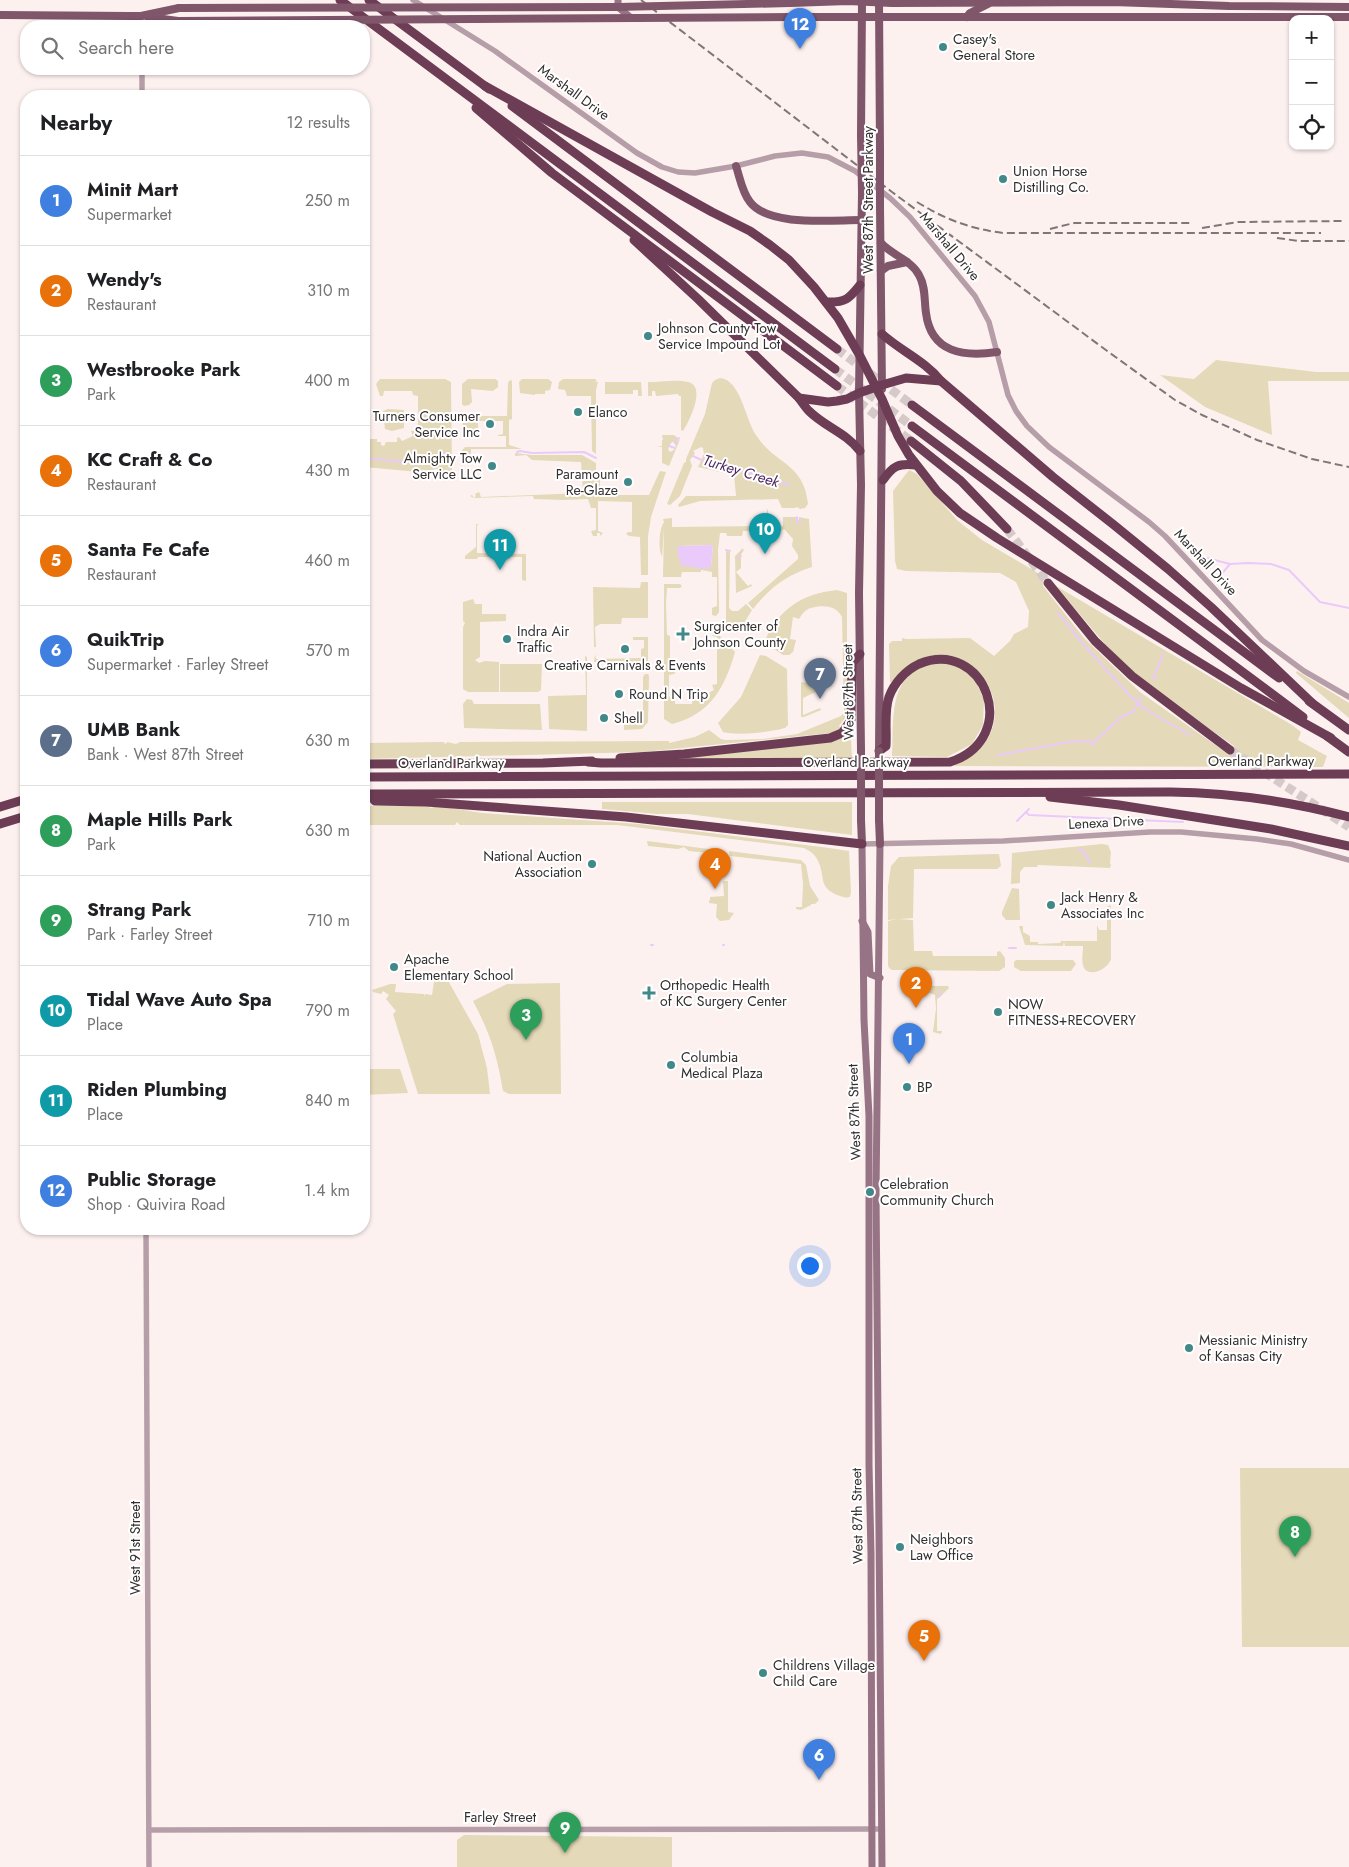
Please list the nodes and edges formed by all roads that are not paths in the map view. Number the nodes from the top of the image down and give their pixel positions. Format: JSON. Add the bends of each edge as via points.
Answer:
{"nodes":[{"id":1,"x":340,"y":0,"type":"edge"},
{"id":2,"x":369,"y":0,"type":"edge"},
{"id":3,"x":413,"y":0,"type":"edge"},
{"id":4,"x":827,"y":0,"type":"edge"},
{"id":5,"x":862,"y":1,"type":"edge"},
{"id":6,"x":879,"y":1,"type":"edge"},
{"id":7,"x":839,"y":2,"type":"junction"},
{"id":8,"x":618,"y":3,"type":"edge"},
{"id":9,"x":989,"y":3,"type":"junction"},
{"id":10,"x":1349,"y":6,"type":"edge"},
{"id":11,"x":0,"y":15,"type":"edge"},
{"id":12,"x":141,"y":16,"type":"junction"},
{"id":13,"x":630,"y":17,"type":"junction"},
{"id":14,"x":862,"y":17,"type":"junction"},
{"id":15,"x":879,"y":17,"type":"junction"},
{"id":16,"x":967,"y":17,"type":"junction"},
{"id":17,"x":1349,"y":17,"type":"edge"},
{"id":18,"x":141,"y":20,"type":"edge"},
{"id":19,"x":171,"y":20,"type":"edge"},
{"id":20,"x":291,"y":20,"type":"edge"},
{"id":21,"x":367,"y":20,"type":"edge"},
{"id":22,"x":370,"y":22,"type":"edge"},
{"id":23,"x":418,"y":58,"type":"junction"},
{"id":24,"x":142,"y":75,"type":"edge"},
{"id":25,"x":485,"y":86,"type":"junction"},
{"id":26,"x":142,"y":90,"type":"edge"},
{"id":27,"x":736,"y":166,"type":"junction"},
{"id":28,"x":597,"y":206,"type":"junction"},
{"id":29,"x":861,"y":220,"type":"junction"},
{"id":30,"x":881,"y":243,"type":"junction"},
{"id":31,"x":907,"y":262,"type":"junction"},
{"id":32,"x":881,"y":271,"type":"junction"},
{"id":33,"x":860,"y":284,"type":"junction"},
{"id":34,"x":826,"y":302,"type":"junction"},
{"id":35,"x":882,"y":334,"type":"junction"},
{"id":36,"x":837,"y":349,"type":"tunnel mouth"},
{"id":37,"x":997,"y":352,"type":"junction"},
{"id":38,"x":860,"y":356,"type":"junction"},
{"id":39,"x":835,"y":369,"type":"tunnel mouth"},
{"id":40,"x":941,"y":381,"type":"junction"},
{"id":41,"x":837,"y":386,"type":"tunnel mouth"},
{"id":42,"x":879,"y":386,"type":"junction"},
{"id":43,"x":859,"y":393,"type":"junction"},
{"id":44,"x":799,"y":398,"type":"junction"},
{"id":45,"x":882,"y":399,"type":"junction"},
{"id":46,"x":912,"y":405,"type":"tunnel mouth"},
{"id":47,"x":912,"y":426,"type":"tunnel mouth"},
{"id":48,"x":911,"y":441,"type":"tunnel mouth"},
{"id":49,"x":860,"y":451,"type":"junction"},
{"id":50,"x":916,"y":465,"type":"junction"},
{"id":51,"x":882,"y":480,"type":"junction"},
{"id":52,"x":1007,"y":529,"type":"tunnel mouth"},
{"id":53,"x":1048,"y":583,"type":"tunnel mouth"},
{"id":54,"x":860,"y":654,"type":"junction"},
{"id":55,"x":1349,"y":697,"type":"edge"},
{"id":56,"x":1312,"y":703,"type":"junction"},
{"id":57,"x":1349,"y":730,"type":"edge"},
{"id":58,"x":1331,"y":738,"type":"junction"},
{"id":59,"x":1230,"y":750,"type":"tunnel mouth"},
{"id":60,"x":879,"y":751,"type":"junction"},
{"id":61,"x":1349,"y":752,"type":"edge"},
{"id":62,"x":588,"y":762,"type":"junction"},
{"id":63,"x":370,"y":764,"type":"edge"},
{"id":64,"x":1349,"y":774,"type":"edge"},
{"id":65,"x":370,"y":777,"type":"edge"},
{"id":66,"x":1010,"y":792,"type":"junction"},
{"id":67,"x":370,"y":794,"type":"edge"},
{"id":68,"x":370,"y":797,"type":"edge"},
{"id":69,"x":20,"y":801,"type":"edge"},
{"id":70,"x":0,"y":807,"type":"edge"},
{"id":71,"x":1349,"y":817,"type":"edge"},
{"id":72,"x":20,"y":818,"type":"edge"},
{"id":73,"x":0,"y":824,"type":"edge"},
{"id":74,"x":862,"y":844,"type":"junction"},
{"id":75,"x":880,"y":844,"type":"junction"},
{"id":76,"x":1349,"y":846,"type":"edge"},
{"id":77,"x":1349,"y":860,"type":"edge"},
{"id":78,"x":862,"y":921,"type":"junction"},
{"id":79,"x":880,"y":978,"type":"junction"},
{"id":80,"x":146,"y":1235,"type":"edge"},
{"id":81,"x":871,"y":1829,"type":"junction"},
{"id":82,"x":882,"y":1829,"type":"junction"},
{"id":83,"x":149,"y":1830,"type":"junction"},
{"id":84,"x":150,"y":1867,"type":"edge"},
{"id":85,"x":872,"y":1867,"type":"edge"},
{"id":86,"x":882,"y":1867,"type":"edge"}],
"edges":[{"from":1,"to":21,"type":"highway"},
{"from":2,"to":25,"type":"highway"},
{"from":3,"to":27,"type":"street","name":"Marshall Drive","via":[[495,51],[653,163],[688,173]]},
{"from":4,"to":7,"type":"main road"},
{"from":5,"to":6,"type":"main road"},
{"from":5,"to":7,"type":"main road"},
{"from":5,"to":14,"type":"main road","name":"West 87th Street Parkway"},
{"from":6,"to":9,"type":"main road"},
{"from":6,"to":15,"type":"main road","name":"West 87th Street Parkway"},
{"from":7,"to":8,"type":"main road","bridge":true},
{"from":8,"to":12,"type":"main road","bridge":true,"via":[[179,8]]},
{"from":8,"to":13,"type":"main road","bridge":true},
{"from":9,"to":10,"type":"main road"},
{"from":9,"to":16,"type":"main road"},
{"from":11,"to":12,"type":"main road"},
{"from":12,"to":18,"type":"street"},
{"from":12,"to":19,"type":"main road","bridge":true},
{"from":13,"to":14,"type":"main road","bridge":true},
{"from":13,"to":20,"type":"main road","bridge":true},
{"from":14,"to":15,"type":"main road"},
{"from":14,"to":29,"type":"main road","name":"West 87th Street Parkway","bridge":true},
{"from":15,"to":16,"type":"main road"},
{"from":15,"to":30,"type":"main road","name":"West 87th Street Parkway","bridge":true},
{"from":16,"to":17,"type":"main road"},
{"from":22,"to":23,"type":"highway"},
{"from":23,"to":28,"type":"highway","via":[[552,173]]},
{"from":23,"to":39,"type":"highway"},
{"from":24,"to":26,"type":"street"},
{"from":25,"to":34,"type":"highway","via":[[750,231],[803,273]]},
{"from":25,"to":36,"type":"highway"},
{"from":27,"to":29,"type":"main road","via":[[744,193],[755,209],[764,214],[785,220]]},
{"from":27,"to":37,"type":"street","name":"Marshall Drive","via":[[802,153],[828,157],[855,171],[905,211],[975,296],[990,322]]},
{"from":28,"to":41,"type":"highway"},
{"from":28,"to":44,"type":"highway"},
{"from":29,"to":33,"type":"main road","name":"West 87th Street Parkway"},
{"from":30,"to":31,"type":"main road"},
{"from":30,"to":32,"type":"main road","name":"West 87th Street Parkway"},
{"from":31,"to":32,"type":"main road"},
{"from":31,"to":37,"type":"main road","via":[[922,281],[927,321],[938,342],[962,354]]},
{"from":32,"to":35,"type":"main road","name":"West 87th Street Parkway"},
{"from":33,"to":34,"type":"highway","via":[[845,300]]},
{"from":33,"to":38,"type":"main road","name":"West 87th Street Parkway"},
{"from":34,"to":38,"type":"highway"},
{"from":35,"to":40,"type":"highway","via":[[926,364]]},
{"from":35,"to":42,"type":"main road","name":"West 87th Street Parkway"},
{"from":37,"to":55,"type":"street","name":"Marshall Drive","via":[[1008,395],[1037,438],[1165,536],[1262,640],[1304,671]]},
{"from":38,"to":42,"type":"highway"},
{"from":38,"to":43,"type":"main road","name":"West 87th Street"},
{"from":40,"to":42,"type":"highway","via":[[906,378]]},
{"from":40,"to":56,"type":"highway","via":[[1168,569]]},
{"from":42,"to":43,"type":"highway"},
{"from":42,"to":45,"type":"highway"},
{"from":43,"to":44,"type":"highway","via":[[838,402]]},
{"from":43,"to":49,"type":"main road","name":"West 87th Street"},
{"from":44,"to":49,"type":"highway","via":[[808,410],[848,438]]},
{"from":45,"to":50,"type":"highway","via":[[898,436]]},
{"from":45,"to":51,"type":"main road","name":"West 87th Street"},
{"from":46,"to":56,"type":"highway"},
{"from":47,"to":58,"type":"highway"},
{"from":48,"to":52,"type":"highway","via":[[961,481]]},
{"from":49,"to":54,"type":"main road","name":"West 87th Street"},
{"from":50,"to":51,"type":"highway","via":[[898,465]]},
{"from":50,"to":58,"type":"highway","via":[[948,502],[989,533],[1241,688]]},
{"from":51,"to":60,"type":"main road","name":"West 87th Street"},
{"from":53,"to":59,"type":"highway","via":[[1082,626],[1119,664]]},
{"from":54,"to":62,"type":"highway","via":[[852,663],[851,720],[840,735]]},
{"from":54,"to":74,"type":"main road","name":"West 87th Street","bridge":true},
{"from":56,"to":57,"type":"highway"},
{"from":58,"to":61,"type":"highway"},
{"from":60,"to":62,"type":"highway","via":[[886,746],[889,696],[899,679],[916,665],[932,660],[954,662],[969,669],[984,686],[991,710],[986,733],[972,751],[950,762]]},
{"from":60,"to":75,"type":"main road","name":"West 87th Street","bridge":true},
{"from":62,"to":63,"type":"highway"},
{"from":64,"to":65,"type":"highway","name":"Overland Parkway"},
{"from":66,"to":67,"type":"highway"},
{"from":66,"to":71,"type":"highway","via":[[1204,793],[1294,803]]},
{"from":66,"to":76,"type":"highway","via":[[1128,806]]},
{"from":68,"to":74,"type":"highway","via":[[375,801],[626,817]]},
{"from":69,"to":70,"type":"highway"},
{"from":72,"to":73,"type":"highway"},
{"from":74,"to":75,"type":"street","name":"Lenexa Drive"},
{"from":74,"to":78,"type":"main road","name":"West 87th Street"},
{"from":75,"to":77,"type":"street","name":"Lenexa Drive","via":[[1181,832],[1291,844]]},
{"from":75,"to":79,"type":"main road","name":"West 87th Street"},
{"from":78,"to":79,"type":"main road","via":[[868,932],[870,974]]},
{"from":78,"to":81,"type":"main road","name":"West 87th Street","via":[[869,1116]]},
{"from":79,"to":82,"type":"main road","name":"West 87th Street","via":[[877,1373]]},
{"from":80,"to":83,"type":"street","name":"West 91st Street"},
{"from":81,"to":82,"type":"street","name":"Farley Street"},
{"from":81,"to":83,"type":"street","name":"Farley Street"},
{"from":81,"to":85,"type":"main road","name":"West 87th Street"},
{"from":82,"to":86,"type":"main road","name":"West 87th Street"},
{"from":83,"to":84,"type":"street","name":"West 91st Street"}]}
